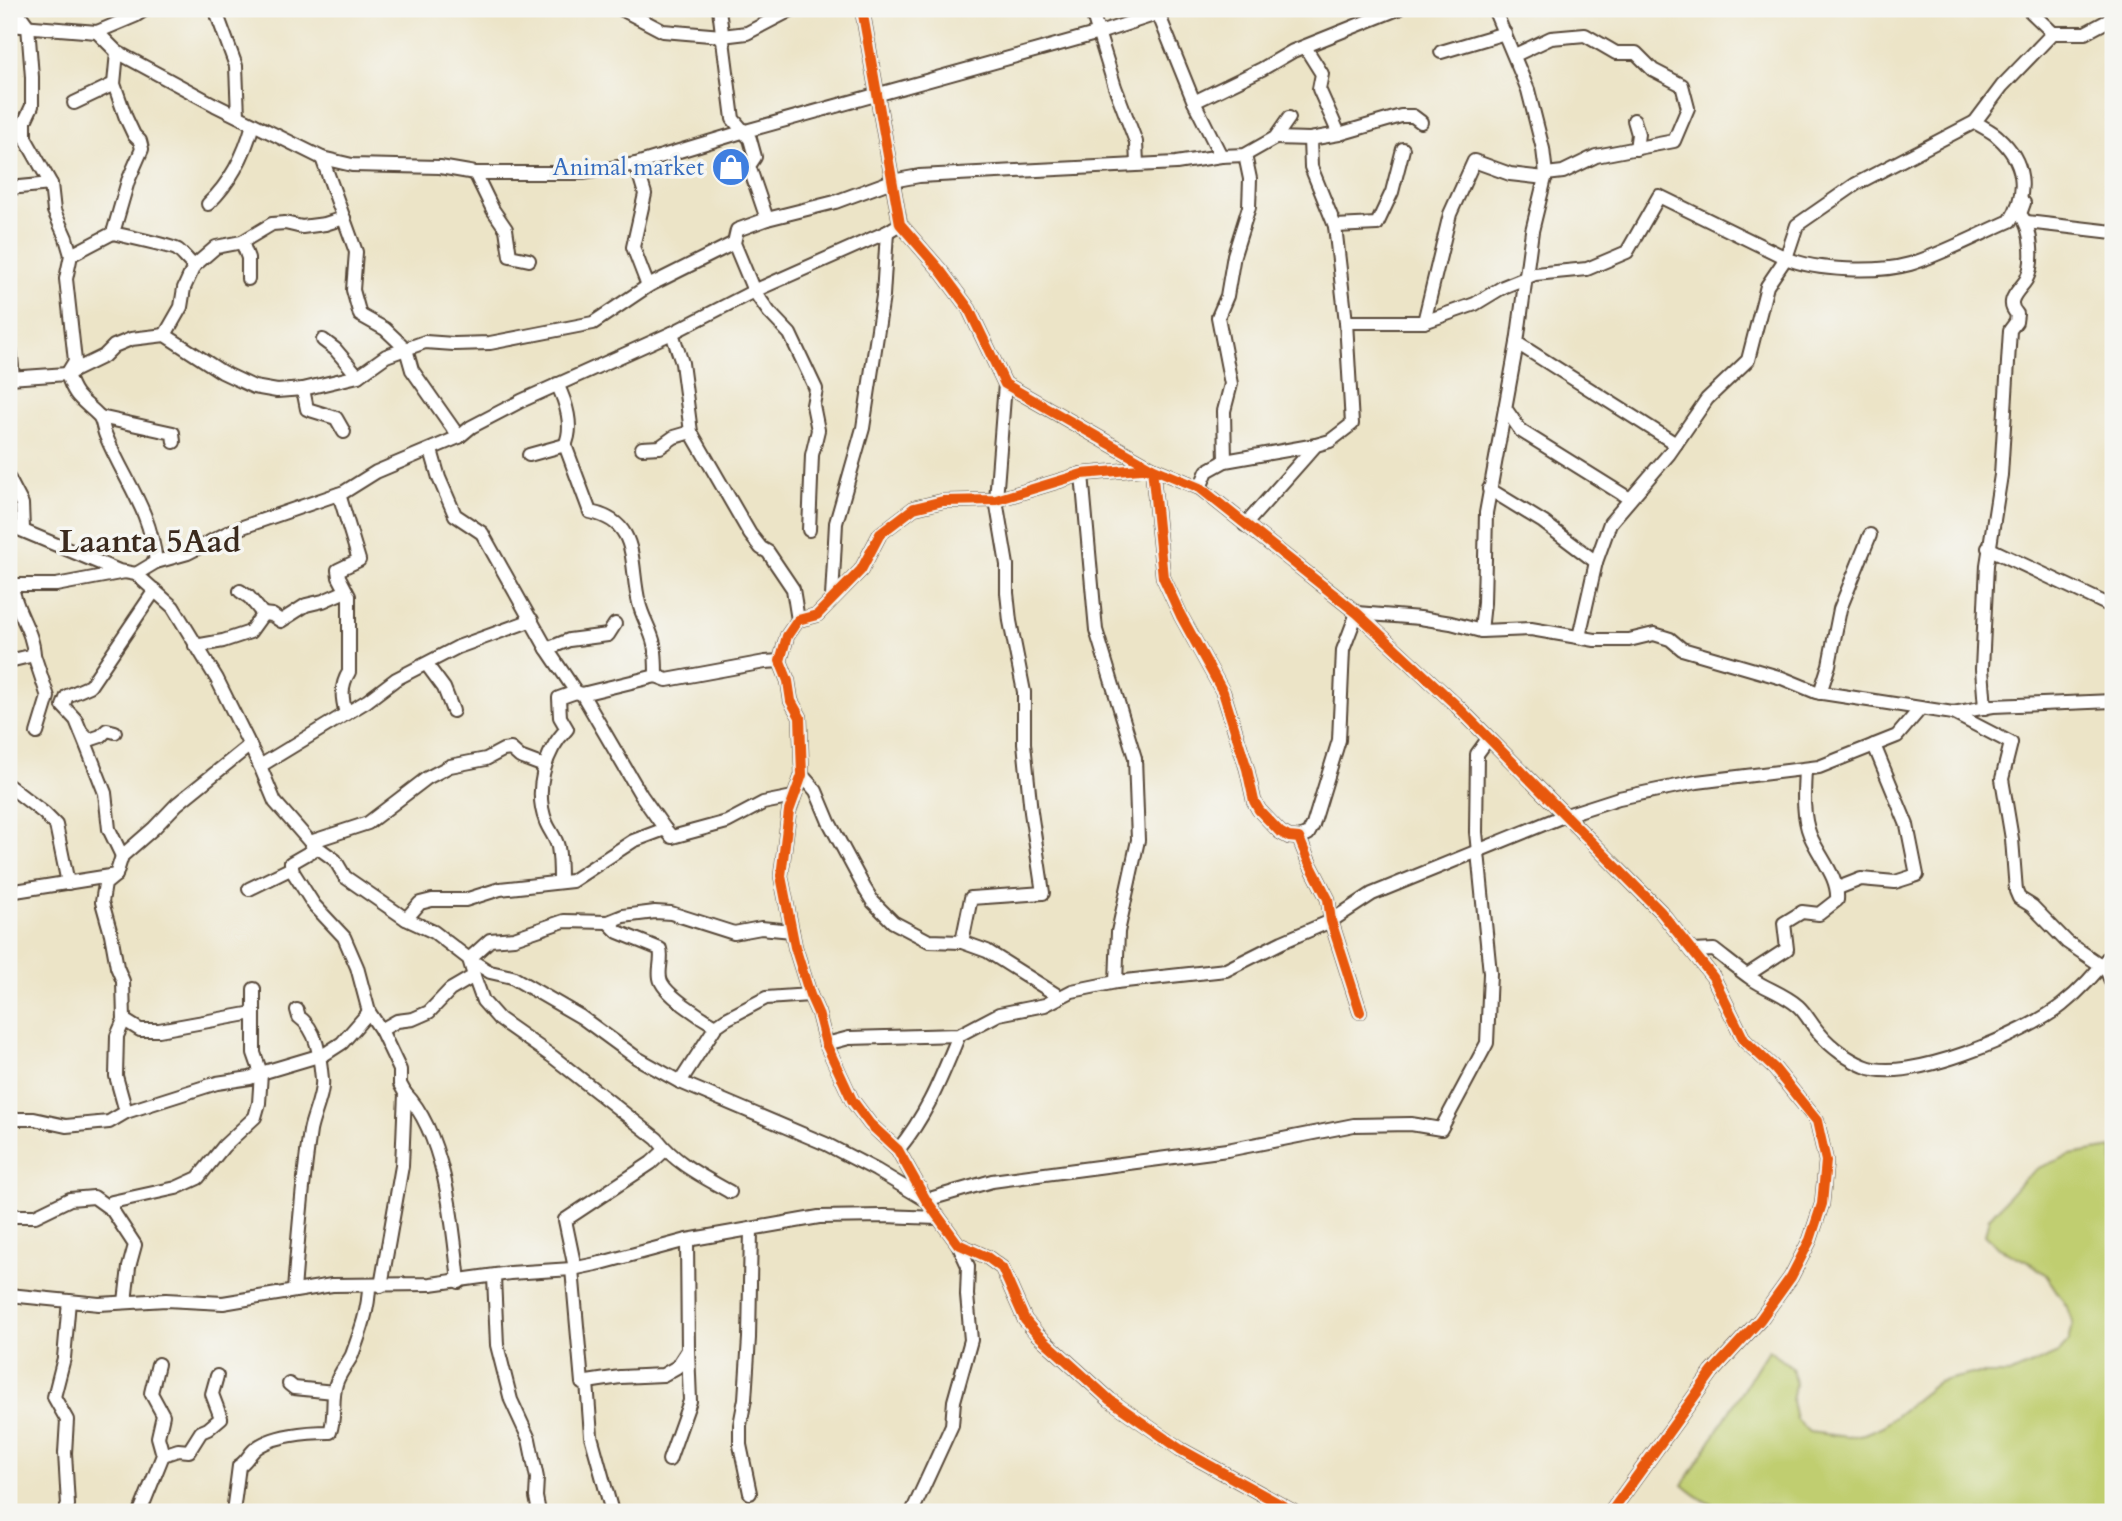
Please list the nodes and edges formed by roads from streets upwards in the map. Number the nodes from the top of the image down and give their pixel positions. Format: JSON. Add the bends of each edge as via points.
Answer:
{"nodes":[{"id":1,"x":20,"y":9,"type":"edge"},
{"id":2,"x":146,"y":9,"type":"edge"},
{"id":3,"x":215,"y":9,"type":"edge"},
{"id":4,"x":621,"y":9,"type":"edge"},
{"id":5,"x":719,"y":9,"type":"edge"},
{"id":6,"x":793,"y":9,"type":"edge"},
{"id":7,"x":862,"y":9,"type":"edge"},
{"id":8,"x":1091,"y":9,"type":"edge"},
{"id":9,"x":1172,"y":9,"type":"edge"},
{"id":10,"x":1398,"y":9,"type":"edge"},
{"id":11,"x":1494,"y":9,"type":"edge"},
{"id":12,"x":2028,"y":9,"type":"edge"},
{"id":13,"x":1158,"y":13,"type":"junction"},
{"id":14,"x":2113,"y":18,"type":"edge"},
{"id":15,"x":9,"y":25,"type":"edge"},
{"id":16,"x":27,"y":26,"type":"junction"},
{"id":17,"x":97,"y":32,"type":"junction"},
{"id":18,"x":1099,"y":33,"type":"junction"},
{"id":19,"x":1505,"y":33,"type":"junction"},
{"id":20,"x":2053,"y":33,"type":"junction"},
{"id":21,"x":722,"y":36,"type":"junction"},
{"id":22,"x":1305,"y":47,"type":"junction"},
{"id":23,"x":117,"y":51,"type":"junction"},
{"id":24,"x":1441,"y":52,"type":"dead end"},
{"id":25,"x":1515,"y":55,"type":"junction"},
{"id":26,"x":114,"y":84,"type":"junction"},
{"id":27,"x":877,"y":94,"type":"junction"},
{"id":28,"x":1195,"y":102,"type":"junction"},
{"id":29,"x":74,"y":103,"type":"dead end"},
{"id":30,"x":238,"y":116,"type":"junction"},
{"id":31,"x":1289,"y":118,"type":"dead end"},
{"id":32,"x":1634,"y":120,"type":"dead end"},
{"id":33,"x":1421,"y":122,"type":"dead end"},
{"id":34,"x":1975,"y":122,"type":"junction"},
{"id":35,"x":253,"y":124,"type":"junction"},
{"id":36,"x":742,"y":132,"type":"junction"},
{"id":37,"x":1339,"y":134,"type":"junction"},
{"id":38,"x":1275,"y":138,"type":"junction"},
{"id":39,"x":1310,"y":139,"type":"junction"},
{"id":40,"x":1403,"y":149,"type":"dead end"},
{"id":41,"x":1636,"y":149,"type":"junction"},
{"id":42,"x":1245,"y":155,"type":"junction"},
{"id":43,"x":1221,"y":156,"type":"junction"},
{"id":44,"x":322,"y":158,"type":"junction"},
{"id":45,"x":636,"y":164,"type":"junction"},
{"id":46,"x":1137,"y":164,"type":"junction"},
{"id":47,"x":475,"y":173,"type":"junction"},
{"id":48,"x":1546,"y":176,"type":"junction"},
{"id":49,"x":892,"y":181,"type":"junction"},
{"id":50,"x":2023,"y":182,"type":"junction"},
{"id":51,"x":51,"y":184,"type":"junction"},
{"id":52,"x":9,"y":188,"type":"edge"},
{"id":53,"x":208,"y":204,"type":"dead end"},
{"id":54,"x":344,"y":218,"type":"junction"},
{"id":55,"x":767,"y":219,"type":"junction"},
{"id":56,"x":2026,"y":222,"type":"junction"},
{"id":57,"x":900,"y":224,"type":"junction"},
{"id":58,"x":1335,"y":226,"type":"junction"},
{"id":59,"x":887,"y":232,"type":"junction"},
{"id":60,"x":2113,"y":232,"type":"edge"},
{"id":61,"x":113,"y":233,"type":"junction"},
{"id":62,"x":242,"y":242,"type":"junction"},
{"id":63,"x":734,"y":243,"type":"junction"},
{"id":64,"x":71,"y":255,"type":"junction"},
{"id":65,"x":1786,"y":258,"type":"junction"},
{"id":66,"x":529,"y":260,"type":"dead end"},
{"id":67,"x":194,"y":266,"type":"junction"},
{"id":68,"x":1525,"y":278,"type":"junction"},
{"id":69,"x":248,"y":279,"type":"dead end"},
{"id":70,"x":648,"y":286,"type":"junction"},
{"id":71,"x":754,"y":290,"type":"junction"},
{"id":72,"x":1346,"y":321,"type":"junction"},
{"id":73,"x":1424,"y":322,"type":"junction"},
{"id":74,"x":671,"y":333,"type":"junction"},
{"id":75,"x":165,"y":335,"type":"junction"},
{"id":76,"x":9,"y":338,"type":"edge"},
{"id":77,"x":323,"y":340,"type":"dead end"},
{"id":78,"x":1517,"y":343,"type":"junction"},
{"id":79,"x":406,"y":349,"type":"junction"},
{"id":80,"x":66,"y":374,"type":"junction"},
{"id":81,"x":358,"y":376,"type":"junction"},
{"id":82,"x":11,"y":378,"type":"edge"},
{"id":83,"x":557,"y":384,"type":"junction"},
{"id":84,"x":1005,"y":384,"type":"junction"},
{"id":85,"x":303,"y":389,"type":"junction"},
{"id":86,"x":1505,"y":408,"type":"junction"},
{"id":87,"x":100,"y":417,"type":"junction"},
{"id":88,"x":344,"y":432,"type":"dead end"},
{"id":89,"x":691,"y":432,"type":"junction"},
{"id":90,"x":459,"y":436,"type":"junction"},
{"id":91,"x":174,"y":442,"type":"dead end"},
{"id":92,"x":1675,"y":444,"type":"junction"},
{"id":93,"x":1316,"y":445,"type":"junction"},
{"id":94,"x":565,"y":446,"type":"junction"},
{"id":95,"x":642,"y":448,"type":"dead end"},
{"id":96,"x":431,"y":450,"type":"junction"},
{"id":97,"x":529,"y":456,"type":"dead end"},
{"id":98,"x":1225,"y":461,"type":"junction"},
{"id":99,"x":1152,"y":468,"type":"junction"},
{"id":100,"x":1082,"y":474,"type":"junction"},
{"id":101,"x":9,"y":479,"type":"edge"},
{"id":102,"x":1200,"y":488,"type":"junction"},
{"id":103,"x":1489,"y":489,"type":"junction"},
{"id":104,"x":339,"y":494,"type":"junction"},
{"id":105,"x":996,"y":499,"type":"junction"},
{"id":106,"x":1630,"y":499,"type":"junction"},
{"id":107,"x":9,"y":525,"type":"edge"},
{"id":108,"x":1245,"y":525,"type":"junction"},
{"id":109,"x":23,"y":529,"type":"junction"},
{"id":110,"x":809,"y":530,"type":"dead end"},
{"id":111,"x":1870,"y":535,"type":"dead end"},
{"id":112,"x":1988,"y":548,"type":"junction"},
{"id":113,"x":156,"y":562,"type":"junction"},
{"id":114,"x":1596,"y":562,"type":"junction"},
{"id":115,"x":131,"y":573,"type":"junction"},
{"id":116,"x":10,"y":586,"type":"edge"},
{"id":117,"x":155,"y":590,"type":"junction"},
{"id":118,"x":240,"y":591,"type":"dead end"},
{"id":119,"x":346,"y":591,"type":"junction"},
{"id":120,"x":832,"y":597,"type":"junction"},
{"id":121,"x":2113,"y":607,"type":"edge"},
{"id":122,"x":1357,"y":613,"type":"junction"},
{"id":123,"x":262,"y":614,"type":"junction"},
{"id":124,"x":532,"y":620,"type":"junction"},
{"id":125,"x":798,"y":620,"type":"junction"},
{"id":126,"x":615,"y":624,"type":"dead end"},
{"id":127,"x":1481,"y":631,"type":"junction"},
{"id":128,"x":1579,"y":636,"type":"junction"},
{"id":129,"x":195,"y":646,"type":"junction"},
{"id":130,"x":547,"y":649,"type":"junction"},
{"id":131,"x":34,"y":655,"type":"junction"},
{"id":132,"x":9,"y":661,"type":"edge"},
{"id":133,"x":780,"y":661,"type":"junction"},
{"id":134,"x":426,"y":665,"type":"junction"},
{"id":135,"x":656,"y":676,"type":"junction"},
{"id":136,"x":579,"y":693,"type":"junction"},
{"id":137,"x":1821,"y":693,"type":"junction"},
{"id":138,"x":48,"y":697,"type":"junction"},
{"id":139,"x":2113,"y":701,"type":"edge"},
{"id":140,"x":65,"y":702,"type":"junction"},
{"id":141,"x":1985,"y":708,"type":"junction"},
{"id":142,"x":1920,"y":709,"type":"junction"},
{"id":143,"x":453,"y":711,"type":"dead end"},
{"id":144,"x":1953,"y":713,"type":"junction"},
{"id":145,"x":346,"y":714,"type":"junction"},
{"id":146,"x":81,"y":732,"type":"junction"},
{"id":147,"x":115,"y":732,"type":"dead end"},
{"id":148,"x":37,"y":733,"type":"dead end"},
{"id":149,"x":1488,"y":739,"type":"junction"},
{"id":150,"x":250,"y":745,"type":"junction"},
{"id":151,"x":1874,"y":745,"type":"junction"},
{"id":152,"x":260,"y":766,"type":"junction"},
{"id":153,"x":544,"y":766,"type":"junction"},
{"id":154,"x":1805,"y":769,"type":"junction"},
{"id":155,"x":802,"y":775,"type":"junction"},
{"id":156,"x":9,"y":786,"type":"edge"},
{"id":157,"x":793,"y":797,"type":"junction"},
{"id":158,"x":1566,"y":815,"type":"junction"},
{"id":159,"x":665,"y":829,"type":"junction"},
{"id":160,"x":1299,"y":838,"type":"junction"},
{"id":161,"x":314,"y":845,"type":"junction"},
{"id":162,"x":1477,"y":853,"type":"junction"},
{"id":163,"x":122,"y":856,"type":"junction"},
{"id":164,"x":292,"y":868,"type":"junction"},
{"id":165,"x":116,"y":875,"type":"junction"},
{"id":166,"x":560,"y":881,"type":"junction"},
{"id":167,"x":68,"y":883,"type":"junction"},
{"id":168,"x":1838,"y":888,"type":"junction"},
{"id":169,"x":249,"y":889,"type":"dead end"},
{"id":170,"x":9,"y":892,"type":"edge"},
{"id":171,"x":406,"y":919,"type":"junction"},
{"id":172,"x":1331,"y":921,"type":"junction"},
{"id":173,"x":608,"y":922,"type":"junction"},
{"id":174,"x":792,"y":931,"type":"junction"},
{"id":175,"x":962,"y":942,"type":"junction"},
{"id":176,"x":1693,"y":951,"type":"junction"},
{"id":177,"x":2113,"y":951,"type":"edge"},
{"id":178,"x":469,"y":959,"type":"junction"},
{"id":179,"x":2103,"y":965,"type":"junction"},
{"id":180,"x":1747,"y":975,"type":"junction"},
{"id":181,"x":474,"y":976,"type":"junction"},
{"id":182,"x":1116,"y":982,"type":"junction"},
{"id":183,"x":2113,"y":986,"type":"edge"},
{"id":184,"x":254,"y":989,"type":"dead end"},
{"id":185,"x":810,"y":995,"type":"junction"},
{"id":186,"x":1060,"y":997,"type":"junction"},
{"id":187,"x":297,"y":1010,"type":"dead end"},
{"id":188,"x":369,"y":1012,"type":"junction"},
{"id":189,"x":1360,"y":1012,"type":"dead end"},
{"id":190,"x":253,"y":1013,"type":"junction"},
{"id":191,"x":124,"y":1020,"type":"junction"},
{"id":192,"x":716,"y":1026,"type":"junction"},
{"id":193,"x":381,"y":1030,"type":"junction"},
{"id":194,"x":959,"y":1035,"type":"junction"},
{"id":195,"x":826,"y":1044,"type":"junction"},
{"id":196,"x":318,"y":1056,"type":"junction"},
{"id":197,"x":261,"y":1073,"type":"junction"},
{"id":198,"x":680,"y":1082,"type":"junction"},
{"id":199,"x":405,"y":1093,"type":"junction"},
{"id":200,"x":126,"y":1112,"type":"junction"},
{"id":201,"x":9,"y":1122,"type":"edge"},
{"id":202,"x":665,"y":1150,"type":"junction"},
{"id":203,"x":898,"y":1150,"type":"junction"},
{"id":204,"x":730,"y":1192,"type":"dead end"},
{"id":205,"x":926,"y":1200,"type":"junction"},
{"id":206,"x":112,"y":1210,"type":"junction"},
{"id":207,"x":9,"y":1216,"type":"edge"},
{"id":208,"x":938,"y":1218,"type":"junction"},
{"id":209,"x":751,"y":1229,"type":"junction"},
{"id":210,"x":687,"y":1240,"type":"junction"},
{"id":211,"x":958,"y":1244,"type":"junction"},
{"id":212,"x":574,"y":1268,"type":"junction"},
{"id":213,"x":494,"y":1277,"type":"junction"},
{"id":214,"x":459,"y":1282,"type":"junction"},
{"id":215,"x":375,"y":1286,"type":"junction"},
{"id":216,"x":294,"y":1291,"type":"junction"},
{"id":217,"x":9,"y":1295,"type":"edge"},
{"id":218,"x":69,"y":1301,"type":"junction"},
{"id":219,"x":125,"y":1302,"type":"junction"},
{"id":220,"x":688,"y":1350,"type":"junction"},
{"id":221,"x":158,"y":1364,"type":"dead end"},
{"id":222,"x":217,"y":1376,"type":"dead end"},
{"id":223,"x":587,"y":1382,"type":"junction"},
{"id":224,"x":289,"y":1384,"type":"dead end"},
{"id":225,"x":334,"y":1392,"type":"junction"},
{"id":226,"x":163,"y":1455,"type":"junction"},
{"id":227,"x":669,"y":1460,"type":"dead end"},
{"id":228,"x":750,"y":1493,"type":"dead end"},
{"id":229,"x":65,"y":1512,"type":"edge"},
{"id":230,"x":140,"y":1512,"type":"edge"},
{"id":231,"x":233,"y":1512,"type":"edge"},
{"id":232,"x":539,"y":1512,"type":"edge"},
{"id":233,"x":612,"y":1512,"type":"edge"},
{"id":234,"x":912,"y":1512,"type":"edge"},
{"id":235,"x":1294,"y":1512,"type":"edge"},
{"id":236,"x":1611,"y":1512,"type":"edge"}],
"edges":[{"from":1,"to":16,"type":"street"},
{"from":2,"to":17,"type":"street"},
{"from":3,"to":30,"type":"street","via":[[236,66]]},
{"from":4,"to":21,"type":"street","via":[[663,31]]},
{"from":5,"to":21,"type":"street"},
{"from":6,"to":21,"type":"street","via":[[747,33]]},
{"from":7,"to":27,"type":"street"},
{"from":8,"to":18,"type":"street"},
{"from":9,"to":13,"type":"street"},
{"from":10,"to":22,"type":"street"},
{"from":11,"to":19,"type":"street"},
{"from":12,"to":20,"type":"street"},
{"from":13,"to":18,"type":"street"},
{"from":13,"to":28,"type":"street"},
{"from":14,"to":20,"type":"street","via":[[2085,33]]},
{"from":15,"to":16,"type":"street"},
{"from":16,"to":17,"type":"street"},
{"from":16,"to":51,"type":"street","via":[[32,106],[26,138]]},
{"from":17,"to":23,"type":"street"},
{"from":18,"to":27,"type":"street"},
{"from":18,"to":46,"type":"street","via":[[1136,142]]},
{"from":19,"to":24,"type":"street"},
{"from":19,"to":25,"type":"street"},
{"from":20,"to":34,"type":"street"},
{"from":21,"to":36,"type":"street","via":[[733,119]]},
{"from":22,"to":28,"type":"street"},
{"from":22,"to":37,"type":"street","via":[[1322,74],[1319,89]]},
{"from":23,"to":26,"type":"street"},
{"from":23,"to":30,"type":"street"},
{"from":25,"to":41,"type":"street","via":[[1551,38],[1585,35],[1616,53],[1636,53],[1653,70],[1682,85],[1688,108],[1674,141]]},
{"from":25,"to":48,"type":"street","via":[[1534,110]]},
{"from":26,"to":29,"type":"street"},
{"from":26,"to":61,"type":"street","via":[[142,149]]},
{"from":27,"to":36,"type":"street"},
{"from":27,"to":49,"type":"street"},
{"from":28,"to":43,"type":"street"},
{"from":30,"to":35,"type":"street"},
{"from":31,"to":38,"type":"street"},
{"from":32,"to":41,"type":"street"},
{"from":33,"to":37,"type":"street","via":[[1401,116]]},
{"from":34,"to":50,"type":"street","via":[[1998,136],[2014,156]]},
{"from":34,"to":65,"type":"street","via":[[1857,184],[1797,225]]},
{"from":35,"to":44,"type":"street"},
{"from":35,"to":53,"type":"street","via":[[246,148],[223,190]]},
{"from":36,"to":45,"type":"street"},
{"from":36,"to":55,"type":"street","via":[[750,139],[755,157],[749,166]]},
{"from":37,"to":39,"type":"street"},
{"from":38,"to":39,"type":"street"},
{"from":38,"to":42,"type":"street"},
{"from":39,"to":58,"type":"street","via":[[1311,167]]},
{"from":40,"to":58,"type":"street","via":[[1392,192],[1377,224]]},
{"from":41,"to":48,"type":"street","via":[[1596,156]]},
{"from":42,"to":43,"type":"street"},
{"from":42,"to":98,"type":"street","via":[[1249,207],[1218,317],[1230,384],[1224,411]]},
{"from":43,"to":46,"type":"street"},
{"from":44,"to":47,"type":"street","via":[[352,165],[440,167]]},
{"from":44,"to":54,"type":"street"},
{"from":45,"to":47,"type":"street","via":[[583,173]]},
{"from":45,"to":70,"type":"street","via":[[645,194],[633,247]]},
{"from":46,"to":49,"type":"street"},
{"from":47,"to":66,"type":"street","via":[[506,229],[510,256]]},
{"from":48,"to":68,"type":"street"},
{"from":48,"to":73,"type":"street","via":[[1510,174],[1474,161],[1450,214]]},
{"from":49,"to":55,"type":"street","via":[[835,202]]},
{"from":49,"to":57,"type":"street"},
{"from":50,"to":56,"type":"street","via":[[2025,200],[2020,214]]},
{"from":50,"to":65,"type":"street","via":[[2020,205],[2010,220],[1909,264],[1859,270],[1802,265]]},
{"from":51,"to":52,"type":"street"},
{"from":51,"to":64,"type":"street","via":[[54,211]]},
{"from":54,"to":62,"type":"street","via":[[302,228],[272,224]]},
{"from":54,"to":79,"type":"street","via":[[356,252],[354,290],[360,315]]},
{"from":55,"to":63,"type":"street","via":[[737,230]]},
{"from":56,"to":60,"type":"street"},
{"from":56,"to":112,"type":"street","via":[[2030,266],[2012,302],[2017,314],[2010,330],[2001,475]]},
{"from":57,"to":59,"type":"street"},
{"from":57,"to":84,"type":"street","via":[[969,309]]},
{"from":58,"to":72,"type":"street"},
{"from":59,"to":71,"type":"street"},
{"from":59,"to":120,"type":"street","via":[[883,296],[863,428],[836,523]]},
{"from":61,"to":64,"type":"street"},
{"from":61,"to":67,"type":"street","via":[[171,246]]},
{"from":62,"to":67,"type":"street","via":[[216,247]]},
{"from":62,"to":69,"type":"street"},
{"from":63,"to":70,"type":"street"},
{"from":63,"to":71,"type":"street"},
{"from":64,"to":80,"type":"street","via":[[66,279],[75,361]]},
{"from":65,"to":68,"type":"street","via":[[1659,196],[1626,252],[1587,269]]},
{"from":65,"to":92,"type":"street","via":[[1767,286],[1748,360],[1707,399]]},
{"from":67,"to":75,"type":"street","via":[[181,307]]},
{"from":68,"to":73,"type":"street","via":[[1475,304]]},
{"from":68,"to":78,"type":"street"},
{"from":70,"to":79,"type":"street","via":[[593,323],[489,343],[425,342]]},
{"from":71,"to":74,"type":"street"},
{"from":71,"to":110,"type":"street","via":[[790,334],[816,389],[813,405],[818,430],[812,455]]},
{"from":72,"to":73,"type":"street"},
{"from":72,"to":93,"type":"street","via":[[1352,424]]},
{"from":74,"to":83,"type":"street"},
{"from":74,"to":89,"type":"street","via":[[682,363]]},
{"from":75,"to":80,"type":"street","via":[[131,339]]},
{"from":75,"to":85,"type":"street","via":[[254,387]]},
{"from":76,"to":82,"type":"street"},
{"from":77,"to":81,"type":"street"},
{"from":78,"to":86,"type":"street"},
{"from":78,"to":92,"type":"street"},
{"from":79,"to":81,"type":"street","via":[[386,356]]},
{"from":79,"to":90,"type":"street","via":[[412,370]]},
{"from":80,"to":82,"type":"street"},
{"from":80,"to":87,"type":"street","via":[[72,391]]},
{"from":81,"to":85,"type":"street"},
{"from":83,"to":90,"type":"street"},
{"from":83,"to":94,"type":"street","via":[[570,435]]},
{"from":84,"to":99,"type":"street"},
{"from":84,"to":105,"type":"street"},
{"from":85,"to":88,"type":"street","via":[[307,409],[337,418]]},
{"from":86,"to":103,"type":"street"},
{"from":86,"to":106,"type":"street","via":[[1521,431]]},
{"from":87,"to":91,"type":"street","via":[[173,433]]},
{"from":87,"to":113,"type":"street","via":[[149,525]]},
{"from":89,"to":95,"type":"street","via":[[674,436],[660,447]]},
{"from":89,"to":125,"type":"street","via":[[750,534],[793,589]]},
{"from":90,"to":96,"type":"street"},
{"from":92,"to":106,"type":"street"},
{"from":93,"to":98,"type":"street"},
{"from":93,"to":108,"type":"street"},
{"from":94,"to":97,"type":"street"},
{"from":94,"to":135,"type":"street","via":[[590,512],[608,516],[620,526],[628,543],[638,600],[654,643]]},
{"from":96,"to":104,"type":"street","via":[[376,472]]},
{"from":96,"to":124,"type":"street","via":[[455,515],[482,533]]},
{"from":98,"to":102,"type":"street","via":[[1207,471]]},
{"from":99,"to":100,"type":"street"},
{"from":99,"to":102,"type":"street"},
{"from":99,"to":160,"type":"street","via":[[1163,577],[1223,692],[1254,801],[1280,831]]},
{"from":100,"to":105,"type":"street"},
{"from":100,"to":182,"type":"street","via":[[1096,630],[1135,758],[1138,840],[1118,932]]},
{"from":101,"to":109,"type":"street","via":[[22,504]]},
{"from":102,"to":108,"type":"street"},
{"from":103,"to":114,"type":"street"},
{"from":103,"to":127,"type":"street"},
{"from":104,"to":113,"type":"street"},
{"from":104,"to":119,"type":"street","via":[[359,560],[338,570]]},
{"from":105,"to":120,"type":"street","via":[[943,501],[914,509],[880,534],[861,570]]},
{"from":105,"to":175,"type":"street","via":[[1010,621],[1024,692],[1024,743],[1043,893],[971,898]]},
{"from":106,"to":114,"type":"street","via":[[1610,523]]},
{"from":107,"to":109,"type":"street"},
{"from":108,"to":122,"type":"street"},
{"from":109,"to":115,"type":"street"},
{"from":111,"to":137,"type":"street","via":[[1840,609]]},
{"from":112,"to":121,"type":"street"},
{"from":112,"to":141,"type":"street","via":[[1982,669]]},
{"from":113,"to":115,"type":"street"},
{"from":114,"to":128,"type":"street"},
{"from":115,"to":116,"type":"street","via":[[56,585]]},
{"from":115,"to":117,"type":"street"},
{"from":116,"to":131,"type":"street","via":[[34,641]]},
{"from":117,"to":129,"type":"street","via":[[173,607]]},
{"from":117,"to":140,"type":"street","via":[[90,686],[67,696]]},
{"from":118,"to":123,"type":"street"},
{"from":119,"to":123,"type":"street","via":[[306,604],[281,621]]},
{"from":119,"to":145,"type":"street","via":[[349,672],[342,697]]},
{"from":120,"to":125,"type":"street","via":[[817,615]]},
{"from":122,"to":127,"type":"street","via":[[1420,618]]},
{"from":122,"to":149,"type":"street"},
{"from":122,"to":160,"type":"street","via":[[1343,650],[1339,740],[1313,825]]},
{"from":123,"to":129,"type":"street","via":[[250,632]]},
{"from":124,"to":130,"type":"street"},
{"from":124,"to":134,"type":"street","via":[[458,647]]},
{"from":125,"to":133,"type":"street","via":[[787,636]]},
{"from":126,"to":130,"type":"street","via":[[608,635],[569,640]]},
{"from":127,"to":128,"type":"street","via":[[1531,629]]},
{"from":128,"to":137,"type":"street","via":[[1629,640],[1654,634],[1682,649]]},
{"from":129,"to":150,"type":"street"},
{"from":130,"to":136,"type":"street"},
{"from":131,"to":132,"type":"street"},
{"from":131,"to":138,"type":"street"},
{"from":133,"to":135,"type":"street","via":[[667,680]]},
{"from":133,"to":155,"type":"street","via":[[800,717]]},
{"from":134,"to":143,"type":"street","via":[[444,688]]},
{"from":134,"to":145,"type":"street","via":[[396,679]]},
{"from":135,"to":136,"type":"street"},
{"from":136,"to":153,"type":"street","via":[[559,698],[560,717],[567,729]]},
{"from":136,"to":159,"type":"street"},
{"from":137,"to":142,"type":"street"},
{"from":138,"to":140,"type":"street"},
{"from":138,"to":148,"type":"street"},
{"from":139,"to":141,"type":"street"},
{"from":140,"to":146,"type":"street","via":[[63,706]]},
{"from":141,"to":144,"type":"street"},
{"from":142,"to":144,"type":"street"},
{"from":142,"to":151,"type":"street","via":[[1897,736]]},
{"from":144,"to":179,"type":"street","via":[[2011,743],[2002,779],[2020,898],[2067,942]]},
{"from":145,"to":152,"type":"street"},
{"from":146,"to":147,"type":"street","via":[[89,740],[107,730]]},
{"from":146,"to":163,"type":"street","via":[[105,793],[109,830]]},
{"from":149,"to":158,"type":"street"},
{"from":149,"to":162,"type":"street","via":[[1478,754]]},
{"from":150,"to":152,"type":"street"},
{"from":150,"to":163,"type":"street"},
{"from":151,"to":154,"type":"street","via":[[1819,768]]},
{"from":151,"to":168,"type":"street","via":[[1907,825],[1917,874],[1895,882],[1861,879]]},
{"from":152,"to":161,"type":"street","via":[[275,802]]},
{"from":153,"to":161,"type":"street","via":[[511,749],[450,766],[368,823]]},
{"from":153,"to":166,"type":"street","via":[[542,807],[558,845]]},
{"from":154,"to":158,"type":"street","via":[[1697,782],[1619,798]]},
{"from":154,"to":168,"type":"street","via":[[1809,833]]},
{"from":155,"to":157,"type":"street"},
{"from":155,"to":175,"type":"street","via":[[816,791],[866,889],[883,912],[929,941]]},
{"from":156,"to":167,"type":"street","via":[[56,825]]},
{"from":157,"to":159,"type":"street","via":[[763,803],[727,822],[696,831],[672,837]]},
{"from":157,"to":174,"type":"street","via":[[781,876]]},
{"from":158,"to":162,"type":"street"},
{"from":158,"to":176,"type":"street"},
{"from":159,"to":166,"type":"street","via":[[634,841],[572,881]]},
{"from":160,"to":172,"type":"street","via":[[1328,899]]},
{"from":161,"to":164,"type":"street","via":[[290,863]]},
{"from":161,"to":171,"type":"street","via":[[335,860],[345,877]]},
{"from":162,"to":172,"type":"street","via":[[1372,894]]},
{"from":162,"to":205,"type":"street","via":[[1490,973],[1487,1043],[1441,1129],[1412,1124],[1354,1125],[1227,1150],[992,1181]]},
{"from":163,"to":165,"type":"street"},
{"from":164,"to":169,"type":"street"},
{"from":164,"to":188,"type":"street","via":[[314,905],[344,937]]},
{"from":165,"to":167,"type":"street"},
{"from":165,"to":191,"type":"street","via":[[105,884],[102,902],[123,981]]},
{"from":166,"to":171,"type":"street","via":[[500,889],[465,900],[432,900],[420,903]]},
{"from":167,"to":170,"type":"street"},
{"from":168,"to":180,"type":"street","via":[[1837,900],[1819,914],[1802,912],[1784,923],[1787,949]]},
{"from":171,"to":178,"type":"street","via":[[434,932]]},
{"from":172,"to":182,"type":"street","via":[[1226,970]]},
{"from":172,"to":189,"type":"street"},
{"from":173,"to":174,"type":"street","via":[[655,912],[734,933],[761,928]]},
{"from":173,"to":178,"type":"street","via":[[564,921],[514,938],[490,940]]},
{"from":173,"to":192,"type":"street","via":[[618,932],[660,949],[659,979],[665,989]]},
{"from":174,"to":185,"type":"street"},
{"from":175,"to":186,"type":"street","via":[[987,951]]},
{"from":176,"to":180,"type":"street","via":[[1714,950]]},
{"from":176,"to":236,"type":"street","via":[[1713,977],[1744,1040],[1817,1121],[1826,1161],[1822,1204],[1791,1277],[1760,1320],[1712,1372]]},
{"from":177,"to":179,"type":"street"},
{"from":178,"to":181,"type":"street"},
{"from":178,"to":198,"type":"street","via":[[490,972],[512,977],[581,1017],[636,1058]]},
{"from":179,"to":180,"type":"street","via":[[2061,1006],[2025,1027],[1962,1054],[1887,1071],[1854,1061],[1822,1036],[1799,1006]]},
{"from":179,"to":183,"type":"street"},
{"from":181,"to":193,"type":"street","via":[[450,990],[429,1012]]},
{"from":181,"to":202,"type":"street","via":[[483,1001],[499,1019],[657,1139]]},
{"from":182,"to":186,"type":"street"},
{"from":184,"to":190,"type":"street"},
{"from":185,"to":192,"type":"street","via":[[766,998]]},
{"from":185,"to":195,"type":"street"},
{"from":186,"to":194,"type":"street","via":[[1045,1005],[999,1014]]},
{"from":187,"to":196,"type":"street","via":[[314,1035]]},
{"from":188,"to":193,"type":"street"},
{"from":188,"to":196,"type":"street","via":[[342,1043]]},
{"from":190,"to":191,"type":"street","via":[[159,1030],[140,1030]]},
{"from":190,"to":197,"type":"street","via":[[254,1053]]},
{"from":191,"to":200,"type":"street","via":[[117,1036],[116,1076]]},
{"from":192,"to":198,"type":"street"},
{"from":193,"to":199,"type":"street","via":[[400,1070]]},
{"from":194,"to":195,"type":"street","via":[[849,1038]]},
{"from":194,"to":203,"type":"street","via":[[939,1085]]},
{"from":195,"to":203,"type":"street","via":[[852,1100]]},
{"from":196,"to":197,"type":"street"},
{"from":196,"to":216,"type":"street","via":[[323,1082],[300,1200]]},
{"from":197,"to":200,"type":"street"},
{"from":197,"to":206,"type":"street","via":[[255,1117],[198,1178],[176,1188],[112,1202]]},
{"from":198,"to":205,"type":"street","via":[[826,1144]]},
{"from":199,"to":214,"type":"street","via":[[415,1103],[445,1180]]},
{"from":199,"to":215,"type":"street","via":[[402,1166]]},
{"from":200,"to":201,"type":"street","via":[[109,1122],[66,1126],[34,1119]]},
{"from":202,"to":204,"type":"street"},
{"from":202,"to":212,"type":"street","via":[[565,1220]]},
{"from":203,"to":205,"type":"street"},
{"from":205,"to":208,"type":"street"},
{"from":206,"to":207,"type":"street","via":[[94,1197],[70,1199],[35,1216]]},
{"from":206,"to":219,"type":"street","via":[[135,1245]]},
{"from":208,"to":209,"type":"street","via":[[819,1217]]},
{"from":208,"to":211,"type":"street"},
{"from":209,"to":210,"type":"street"},
{"from":209,"to":228,"type":"street","via":[[750,1338],[740,1424]]},
{"from":210,"to":212,"type":"street"},
{"from":210,"to":220,"type":"street"},
{"from":211,"to":234,"type":"street","via":[[968,1266],[971,1340],[952,1425]]},
{"from":211,"to":235,"type":"street","via":[[1002,1268],[1025,1320],[1110,1400],[1180,1449]]},
{"from":212,"to":213,"type":"street"},
{"from":212,"to":223,"type":"street","via":[[582,1383]]},
{"from":213,"to":214,"type":"street"},
{"from":213,"to":232,"type":"street","via":[[499,1358],[516,1414],[529,1439]]},
{"from":214,"to":215,"type":"street"},
{"from":215,"to":216,"type":"street","via":[[332,1285]]},
{"from":215,"to":225,"type":"street"},
{"from":216,"to":219,"type":"street","via":[[223,1303]]},
{"from":217,"to":218,"type":"street"},
{"from":218,"to":219,"type":"street"},
{"from":218,"to":229,"type":"street","via":[[64,1358],[54,1397],[67,1420]]},
{"from":220,"to":223,"type":"street","via":[[677,1367],[663,1375]]},
{"from":220,"to":227,"type":"street","via":[[690,1401]]},
{"from":221,"to":226,"type":"street","via":[[151,1393],[163,1415],[158,1437]]},
{"from":222,"to":226,"type":"street","via":[[212,1394],[221,1418],[201,1432],[189,1451]]},
{"from":223,"to":233,"type":"street","via":[[590,1436]]},
{"from":224,"to":225,"type":"street"},
{"from":225,"to":231,"type":"street","via":[[330,1433],[299,1432],[268,1443],[255,1448],[239,1466]]},
{"from":226,"to":230,"type":"street"}]}
